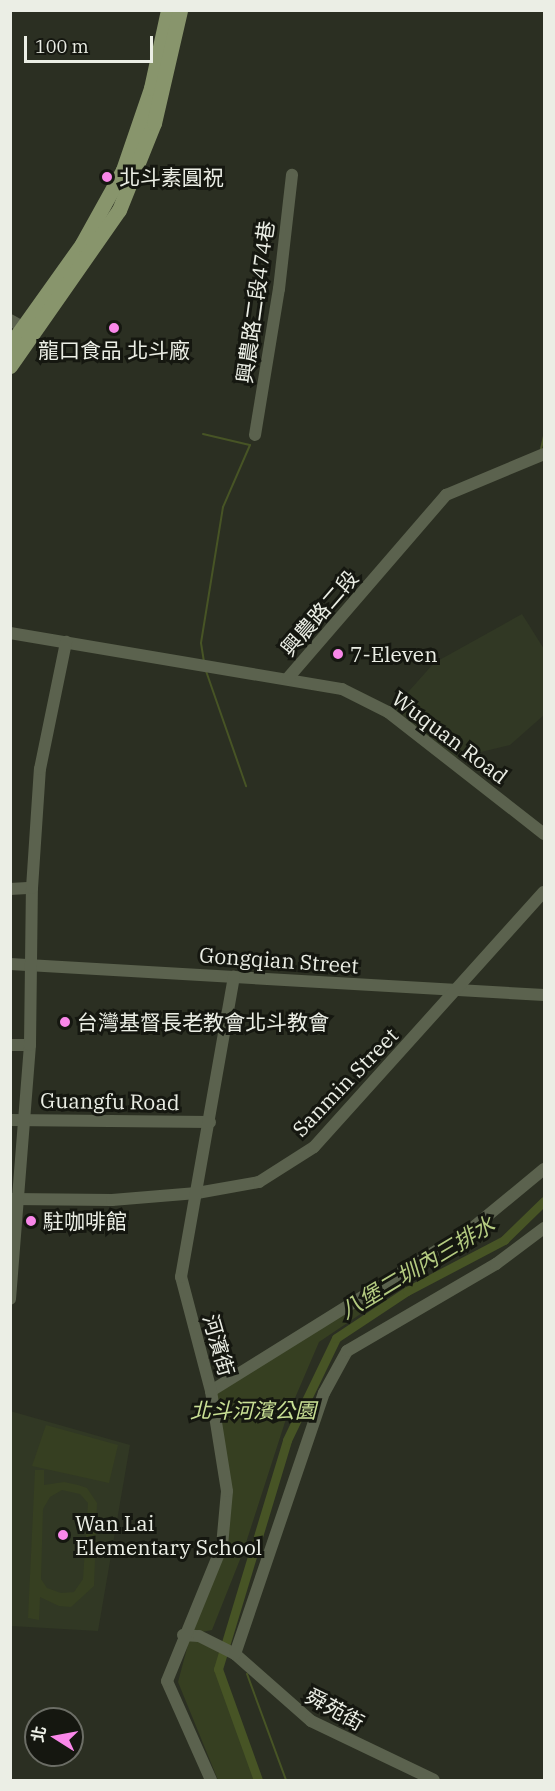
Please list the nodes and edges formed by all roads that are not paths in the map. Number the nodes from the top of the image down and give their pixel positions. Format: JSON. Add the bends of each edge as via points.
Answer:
{"nodes":[{"id":1,"x":168,"y":10,"type":"edge"},
{"id":2,"x":180,"y":10,"type":"edge"},
{"id":3,"x":156,"y":89,"type":"junction"},
{"id":4,"x":292,"y":175,"type":"dead end"},
{"id":5,"x":23,"y":327,"type":"edge"},
{"id":6,"x":10,"y":345,"type":"edge"},
{"id":7,"x":10,"y":366,"type":"edge"},
{"id":8,"x":255,"y":435,"type":"dead end"},
{"id":9,"x":544,"y":454,"type":"edge"},
{"id":10,"x":10,"y":633,"type":"edge"},
{"id":11,"x":66,"y":642,"type":"junction"},
{"id":12,"x":288,"y":678,"type":"junction"},
{"id":13,"x":544,"y":834,"type":"edge"},
{"id":14,"x":32,"y":888,"type":"junction"},
{"id":15,"x":10,"y":889,"type":"edge"},
{"id":16,"x":544,"y":892,"type":"edge"},
{"id":17,"x":10,"y":964,"type":"edge"},
{"id":18,"x":32,"y":965,"type":"junction"},
{"id":19,"x":234,"y":977,"type":"junction"},
{"id":20,"x":457,"y":991,"type":"junction"},
{"id":21,"x":544,"y":995,"type":"edge"},
{"id":22,"x":10,"y":1045,"type":"edge"},
{"id":23,"x":30,"y":1045,"type":"junction"},
{"id":24,"x":10,"y":1120,"type":"edge"},
{"id":25,"x":25,"y":1120,"type":"junction"},
{"id":26,"x":210,"y":1122,"type":"junction"},
{"id":27,"x":544,"y":1169,"type":"edge"},
{"id":28,"x":197,"y":1193,"type":"junction"},
{"id":29,"x":14,"y":1199,"type":"edge"},
{"id":30,"x":544,"y":1228,"type":"edge"},
{"id":31,"x":10,"y":1299,"type":"edge"},
{"id":32,"x":211,"y":1390,"type":"junction"},
{"id":33,"x":183,"y":1635,"type":"junction"},
{"id":34,"x":235,"y":1654,"type":"junction"},
{"id":35,"x":211,"y":1780,"type":"edge"},
{"id":36,"x":434,"y":1780,"type":"edge"}],
"edges":[{"from":1,"to":3,"type":"main road"},
{"from":2,"to":3,"type":"main road"},
{"from":3,"to":5,"type":"main road","via":[[137,171],[119,210]]},
{"from":4,"to":8,"type":"street","name":"興農路二段474巷","via":[[279,289]]},
{"from":5,"to":6,"type":"main road"},
{"from":5,"to":7,"type":"main road"},
{"from":9,"to":12,"type":"street","name":"興農路二段","via":[[446,495]]},
{"from":10,"to":11,"type":"street","name":"興農路二段"},
{"from":11,"to":12,"type":"street","name":"興農路二段"},
{"from":11,"to":14,"type":"street","via":[[40,769]]},
{"from":12,"to":13,"type":"street","name":"Wuquan Road","via":[[342,689],[388,712]]},
{"from":14,"to":15,"type":"street"},
{"from":14,"to":18,"type":"street"},
{"from":16,"to":20,"type":"street","name":"Sanmin Street"},
{"from":17,"to":18,"type":"street","name":"Gongqian Street"},
{"from":18,"to":19,"type":"street","name":"Gongqian Street"},
{"from":18,"to":23,"type":"street"},
{"from":19,"to":20,"type":"street","name":"Gongqian Street"},
{"from":19,"to":26,"type":"street","name":"河濱街"},
{"from":20,"to":21,"type":"street","name":"Gongqian Street"},
{"from":20,"to":28,"type":"street","name":"Sanmin Street","via":[[314,1147],[259,1182]]},
{"from":22,"to":23,"type":"street"},
{"from":23,"to":25,"type":"street"},
{"from":24,"to":25,"type":"street","name":"Guangfu Road"},
{"from":25,"to":26,"type":"street","name":"Guangfu Road"},
{"from":25,"to":29,"type":"street"},
{"from":26,"to":28,"type":"street","name":"河濱街"},
{"from":27,"to":32,"type":"street","via":[[470,1230]]},
{"from":28,"to":29,"type":"street","name":"Sanmin Street","via":[[112,1200]]},
{"from":28,"to":32,"type":"street","name":"河濱街","via":[[181,1277]]},
{"from":29,"to":31,"type":"street"},
{"from":30,"to":34,"type":"street","via":[[496,1264],[347,1351],[324,1393]]},
{"from":32,"to":33,"type":"street","name":"河濱街","via":[[227,1491],[222,1546]]},
{"from":33,"to":34,"type":"street","name":"舜苑街","via":[[199,1636]]},
{"from":33,"to":35,"type":"street","name":"河濱街","via":[[167,1681]]},
{"from":34,"to":36,"type":"street","name":"舜苑街","via":[[311,1721]]}]}
